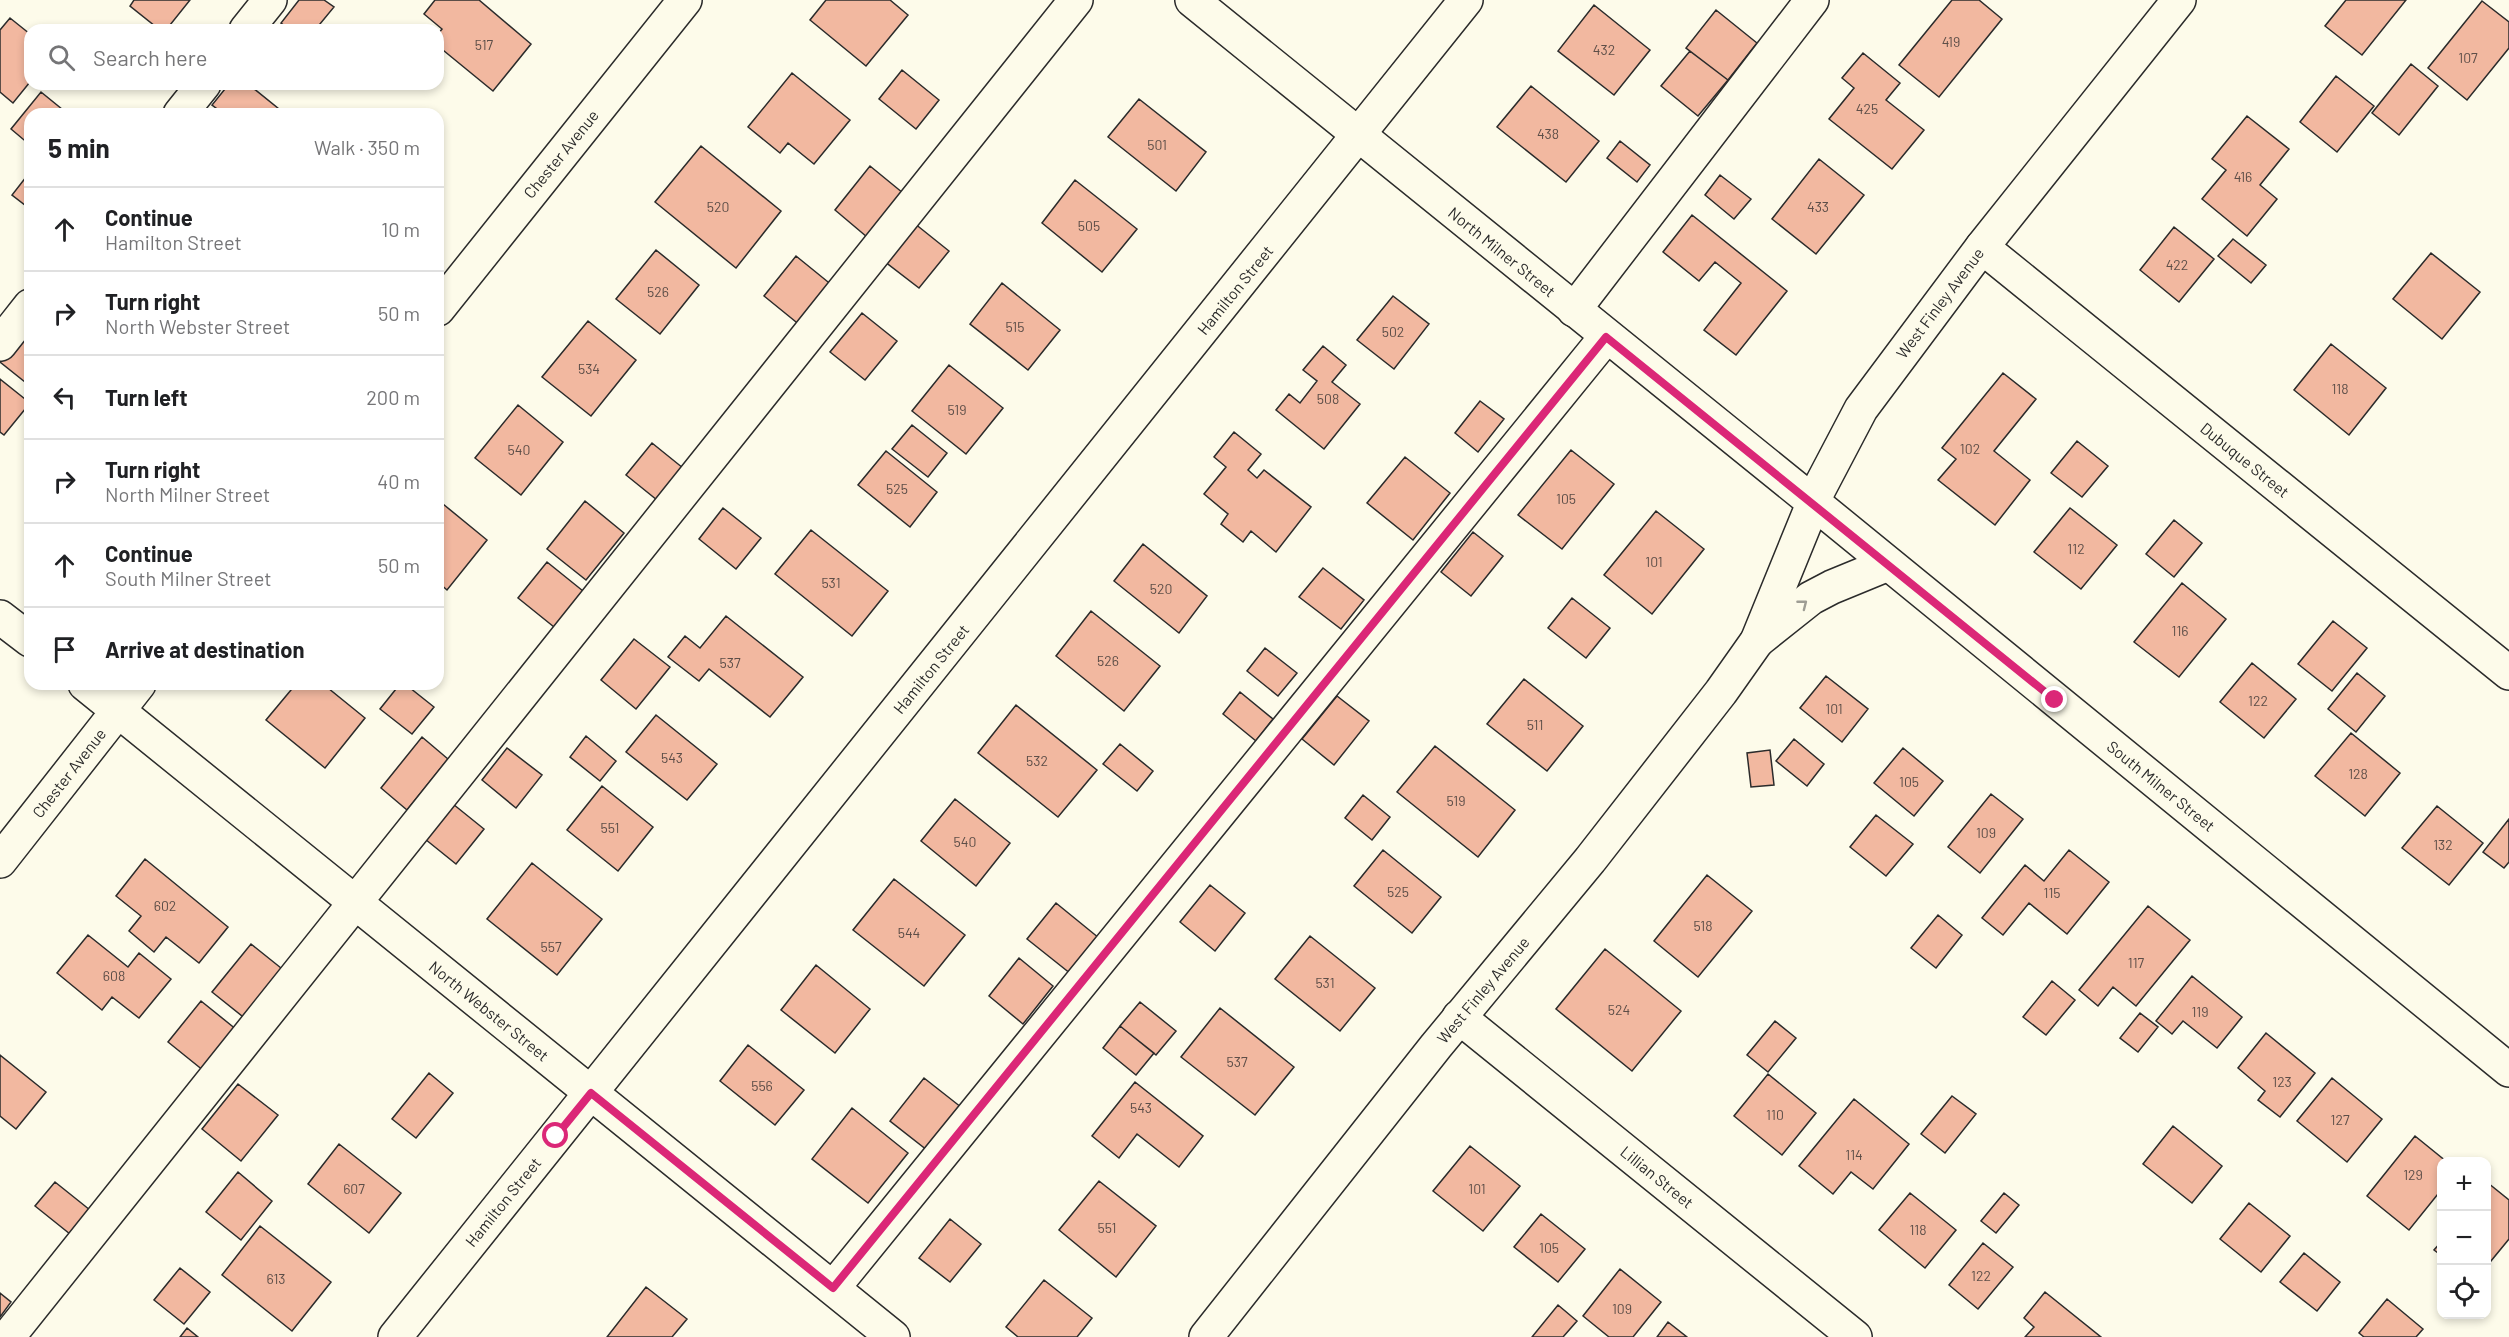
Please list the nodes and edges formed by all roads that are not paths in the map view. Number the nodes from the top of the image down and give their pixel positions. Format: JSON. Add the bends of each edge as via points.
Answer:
{"nodes":[{"id":1,"x":270,"y":0,"type":"edge"},
{"id":2,"x":685,"y":0,"type":"edge"},
{"id":3,"x":1076,"y":0,"type":"edge"},
{"id":4,"x":1192,"y":0,"type":"edge"},
{"id":5,"x":1466,"y":0,"type":"edge"},
{"id":6,"x":1812,"y":0,"type":"edge"},
{"id":7,"x":2179,"y":0,"type":"edge"},
{"id":8,"x":251,"y":24,"type":"edge"},
{"id":9,"x":199,"y":90,"type":"edge"},
{"id":10,"x":185,"y":108,"type":"edge"},
{"id":11,"x":1359,"y":135,"type":"junction"},
{"id":12,"x":1982,"y":247,"type":"junction"},
{"id":13,"x":444,"y":301,"type":"edge"},
{"id":14,"x":1574,"y":310,"type":"junction"},
{"id":15,"x":24,"y":314,"type":"edge"},
{"id":16,"x":1606,"y":337,"type":"junction"},
{"id":17,"x":0,"y":344,"type":"edge"},
{"id":18,"x":1813,"y":502,"type":"junction"},
{"id":19,"x":1888,"y":564,"type":"junction"},
{"id":20,"x":0,"y":617,"type":"edge"},
{"id":21,"x":24,"y":635,"type":"edge"},
{"id":22,"x":1757,"y":640,"type":"junction"},
{"id":23,"x":2509,"y":673,"type":"edge"},
{"id":24,"x":93,"y":690,"type":"edge"},
{"id":25,"x":134,"y":690,"type":"edge"},
{"id":26,"x":118,"y":710,"type":"junction"},
{"id":27,"x":0,"y":861,"type":"edge"},
{"id":28,"x":355,"y":902,"type":"junction"},
{"id":29,"x":1459,"y":1017,"type":"junction"},
{"id":30,"x":2509,"y":1070,"type":"edge"},
{"id":31,"x":591,"y":1093,"type":"junction"},
{"id":32,"x":833,"y":1288,"type":"junction"},
{"id":33,"x":8,"y":1337,"type":"edge"},
{"id":34,"x":395,"y":1337,"type":"edge"},
{"id":35,"x":893,"y":1337,"type":"edge"},
{"id":36,"x":1206,"y":1337,"type":"edge"},
{"id":37,"x":1855,"y":1337,"type":"edge"}],
"edges":[{"from":1,"to":8,"type":"street"},
{"from":2,"to":13,"type":"street","name":"Chester Avenue"},
{"from":3,"to":28,"type":"street"},
{"from":4,"to":11,"type":"street","name":"North Milner Street"},
{"from":5,"to":11,"type":"street","name":"Hamilton Street"},
{"from":6,"to":14,"type":"street"},
{"from":7,"to":12,"type":"street","name":"West Finley Avenue"},
{"from":9,"to":10,"type":"street"},
{"from":11,"to":14,"type":"street","name":"North Milner Street"},
{"from":11,"to":31,"type":"street","name":"Hamilton Street"},
{"from":12,"to":18,"type":"street","name":"West Finley Avenue","via":[[1862,408]]},
{"from":12,"to":23,"type":"street","name":"Dubuque Street"},
{"from":14,"to":16,"type":"street","name":"North Milner Street"},
{"from":15,"to":17,"type":"street"},
{"from":16,"to":18,"type":"street","name":"North Milner Street"},
{"from":16,"to":32,"type":"street"},
{"from":18,"to":19,"type":"street","name":"South Milner Street"},
{"from":18,"to":22,"type":"street","name":"West Finley Avenue"},
{"from":22,"to":19,"type":"street","name":"West Finley Avenue","one_way":true,"via":[[1811,598]]},
{"from":19,"to":30,"type":"street","name":"South Milner Street"},
{"from":20,"to":21,"type":"street"},
{"from":22,"to":29,"type":"street","name":"West Finley Avenue","via":[[1590,860]]},
{"from":24,"to":26,"type":"street","name":"North Webster Street"},
{"from":25,"to":26,"type":"street","name":"Chester Avenue"},
{"from":26,"to":27,"type":"street","name":"Chester Avenue"},
{"from":26,"to":28,"type":"street","name":"North Webster Street"},
{"from":28,"to":31,"type":"street","name":"North Webster Street"},
{"from":28,"to":33,"type":"street"},
{"from":29,"to":36,"type":"street","name":"West Finley Avenue"},
{"from":29,"to":37,"type":"street","name":"Lillian Street"},
{"from":31,"to":32,"type":"street","name":"North Webster Street"},
{"from":31,"to":34,"type":"street","name":"Hamilton Street"},
{"from":32,"to":35,"type":"street","name":"North Webster Street"}]}
